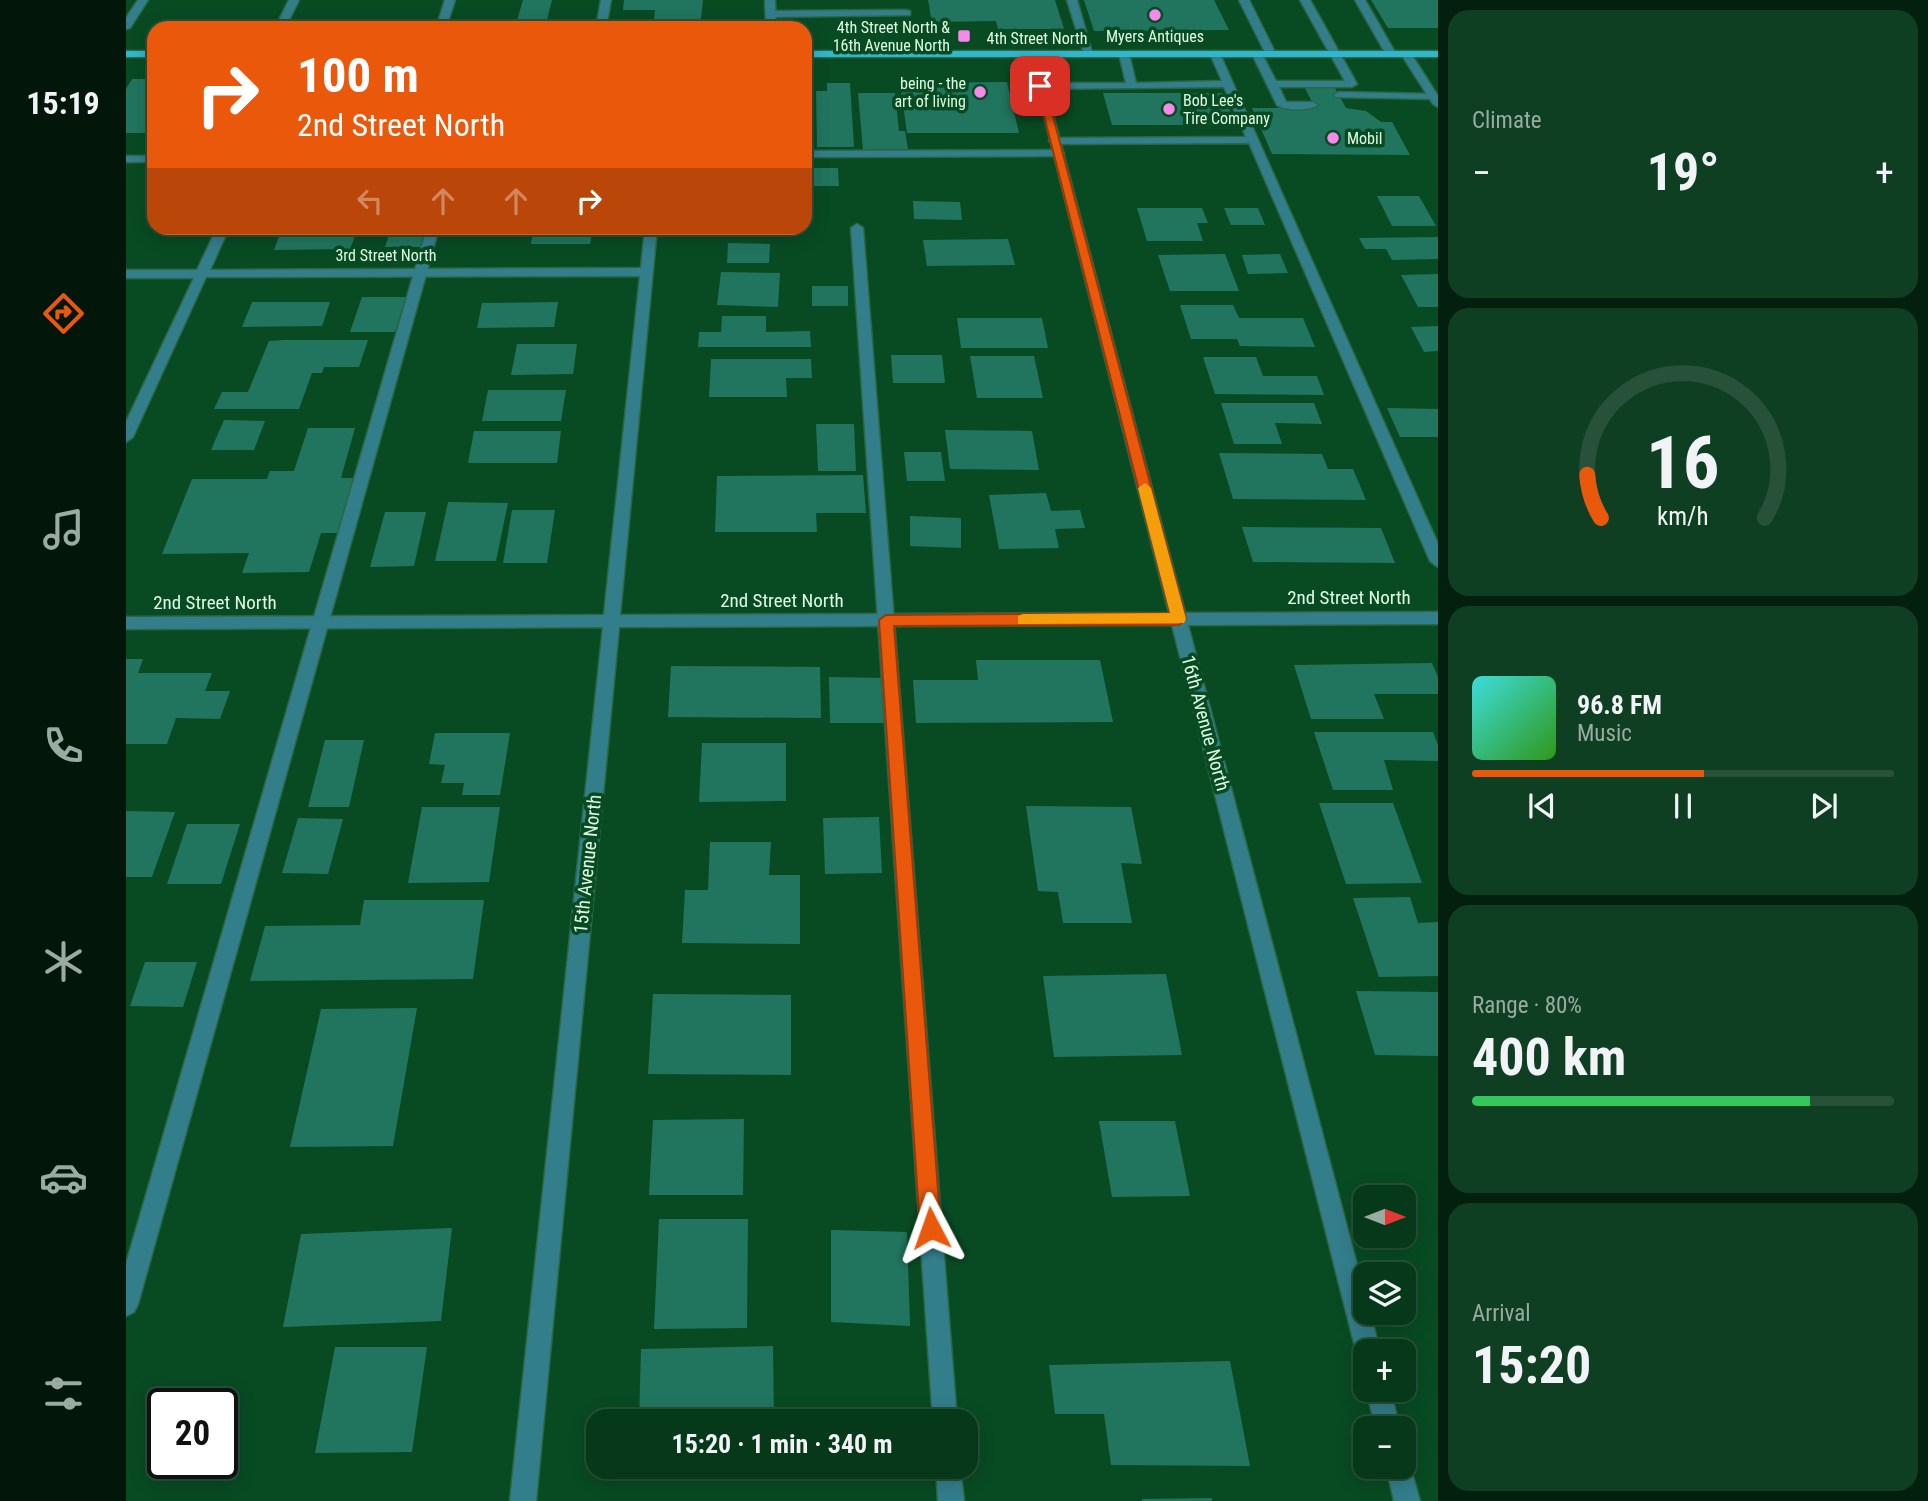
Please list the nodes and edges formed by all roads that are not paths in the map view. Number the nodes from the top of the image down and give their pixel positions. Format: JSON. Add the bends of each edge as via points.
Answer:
{"nodes":[{"id":1,"x":143,"y":0,"type":"edge"},
{"id":2,"x":294,"y":0,"type":"edge"},
{"id":3,"x":450,"y":0,"type":"edge"},
{"id":4,"x":606,"y":0,"type":"edge"},
{"id":5,"x":770,"y":0,"type":"edge"},
{"id":6,"x":1072,"y":0,"type":"edge"},
{"id":7,"x":1244,"y":0,"type":"edge"},
{"id":8,"x":1305,"y":0,"type":"edge"},
{"id":9,"x":1360,"y":0,"type":"edge"},
{"id":10,"x":906,"y":13,"type":"dead end"},
{"id":11,"x":771,"y":14,"type":"junction"},
{"id":12,"x":284,"y":21,"type":"edge"},
{"id":13,"x":443,"y":21,"type":"edge"},
{"id":14,"x":602,"y":21,"type":"edge"},
{"id":15,"x":771,"y":21,"type":"edge"},
{"id":16,"x":126,"y":26,"type":"edge"},
{"id":17,"x":126,"y":54,"type":"edge"},
{"id":18,"x":147,"y":54,"type":"edge"},
{"id":19,"x":812,"y":54,"type":"edge"},
{"id":20,"x":1032,"y":54,"type":"junction"},
{"id":21,"x":1089,"y":54,"type":"junction"},
{"id":22,"x":1124,"y":54,"type":"junction"},
{"id":23,"x":1215,"y":54,"type":"junction"},
{"id":24,"x":1257,"y":54,"type":"junction"},
{"id":25,"x":1270,"y":54,"type":"junction"},
{"id":26,"x":1335,"y":54,"type":"junction"},
{"id":27,"x":1391,"y":54,"type":"junction"},
{"id":28,"x":1406,"y":54,"type":"junction"},
{"id":29,"x":1438,"y":54,"type":"edge"},
{"id":30,"x":1272,"y":84,"type":"junction"},
{"id":31,"x":1227,"y":85,"type":"junction"},
{"id":32,"x":1040,"y":86,"type":"junction"},
{"id":33,"x":1132,"y":86,"type":"junction"},
{"id":34,"x":1355,"y":89,"type":"junction"},
{"id":35,"x":1311,"y":100,"type":"dead end"},
{"id":36,"x":1341,"y":100,"type":"dead end"},
{"id":37,"x":1436,"y":101,"type":"edge"},
{"id":38,"x":1253,"y":140,"type":"junction"},
{"id":39,"x":1056,"y":147,"type":"junction"},
{"id":40,"x":812,"y":154,"type":"edge"},
{"id":41,"x":126,"y":159,"type":"edge"},
{"id":42,"x":147,"y":159,"type":"edge"},
{"id":43,"x":857,"y":228,"type":"dead end"},
{"id":44,"x":220,"y":235,"type":"edge"},
{"id":45,"x":431,"y":235,"type":"edge"},
{"id":46,"x":650,"y":235,"type":"edge"},
{"id":47,"x":647,"y":272,"type":"junction"},
{"id":48,"x":420,"y":273,"type":"junction"},
{"id":49,"x":126,"y":274,"type":"edge"},
{"id":50,"x":202,"y":274,"type":"junction"},
{"id":51,"x":126,"y":437,"type":"edge"},
{"id":52,"x":1438,"y":561,"type":"edge"},
{"id":53,"x":1438,"y":618,"type":"edge"},
{"id":54,"x":1179,"y":619,"type":"junction"},
{"id":55,"x":886,"y":620,"type":"junction"},
{"id":56,"x":611,"y":621,"type":"junction"},
{"id":57,"x":321,"y":622,"type":"junction"},
{"id":58,"x":126,"y":623,"type":"edge"},
{"id":59,"x":126,"y":1304,"type":"edge"},
{"id":60,"x":1365,"y":1339,"type":"edge"},
{"id":61,"x":944,"y":1409,"type":"edge"},
{"id":62,"x":949,"y":1479,"type":"edge"},
{"id":63,"x":1401,"y":1479,"type":"edge"},
{"id":64,"x":523,"y":1501,"type":"edge"},
{"id":65,"x":951,"y":1501,"type":"edge"},
{"id":66,"x":1407,"y":1501,"type":"edge"}],
"edges":[{"from":1,"to":16,"type":"street"},
{"from":2,"to":12,"type":"street"},
{"from":3,"to":13,"type":"street"},
{"from":4,"to":14,"type":"street"},
{"from":5,"to":11,"type":"street"},
{"from":6,"to":21,"type":"street"},
{"from":7,"to":25,"type":"street"},
{"from":8,"to":26,"type":"street"},
{"from":9,"to":27,"type":"street"},
{"from":10,"to":11,"type":"street"},
{"from":11,"to":15,"type":"street"},
{"from":17,"to":18,"type":"main road"},
{"from":19,"to":20,"type":"main road","name":"4th Street North"},
{"from":20,"to":21,"type":"main road","name":"4th Street North"},
{"from":20,"to":32,"type":"street","name":"16th Avenue North"},
{"from":21,"to":22,"type":"main road","name":"4th Street North"},
{"from":22,"to":23,"type":"main road","name":"4th Street North"},
{"from":22,"to":33,"type":"street"},
{"from":23,"to":24,"type":"main road","name":"4th Street North"},
{"from":23,"to":31,"type":"street"},
{"from":24,"to":25,"type":"main road","name":"4th Street North"},
{"from":24,"to":30,"type":"street"},
{"from":25,"to":26,"type":"main road","name":"4th Street North"},
{"from":26,"to":27,"type":"main road","name":"4th Street North"},
{"from":26,"to":34,"type":"street"},
{"from":27,"to":28,"type":"main road","name":"4th Street North"},
{"from":28,"to":29,"type":"main road","name":"4th Street North"},
{"from":28,"to":37,"type":"street"},
{"from":30,"to":34,"type":"street"},
{"from":30,"to":35,"type":"street","via":[[1282,105]]},
{"from":31,"to":33,"type":"street"},
{"from":31,"to":38,"type":"street"},
{"from":32,"to":33,"type":"street"},
{"from":32,"to":39,"type":"street","name":"16th Avenue North"},
{"from":34,"to":36,"type":"street","via":[[1363,104]]},
{"from":34,"to":37,"type":"street"},
{"from":38,"to":39,"type":"street"},
{"from":38,"to":52,"type":"street"},
{"from":39,"to":40,"type":"street"},
{"from":39,"to":54,"type":"street","name":"16th Avenue North"},
{"from":41,"to":42,"type":"street"},
{"from":43,"to":55,"type":"street"},
{"from":44,"to":50,"type":"street"},
{"from":45,"to":48,"type":"street"},
{"from":46,"to":47,"type":"street","name":"15th Avenue North"},
{"from":47,"to":48,"type":"street","name":"3rd Street North"},
{"from":47,"to":56,"type":"street","name":"15th Avenue North"},
{"from":48,"to":50,"type":"street","name":"3rd Street North"},
{"from":48,"to":57,"type":"street"},
{"from":49,"to":50,"type":"street","name":"3rd Street North"},
{"from":50,"to":51,"type":"street"},
{"from":53,"to":54,"type":"street","name":"2nd Street North"},
{"from":54,"to":55,"type":"street","name":"2nd Street North"},
{"from":54,"to":60,"type":"street","name":"16th Avenue North"},
{"from":55,"to":56,"type":"street","name":"2nd Street North"},
{"from":55,"to":61,"type":"street"},
{"from":56,"to":57,"type":"street","name":"2nd Street North"},
{"from":56,"to":64,"type":"street","name":"15th Avenue North"},
{"from":57,"to":58,"type":"street","name":"2nd Street North"},
{"from":57,"to":59,"type":"street"},
{"from":62,"to":65,"type":"street"},
{"from":63,"to":66,"type":"street"}]}
